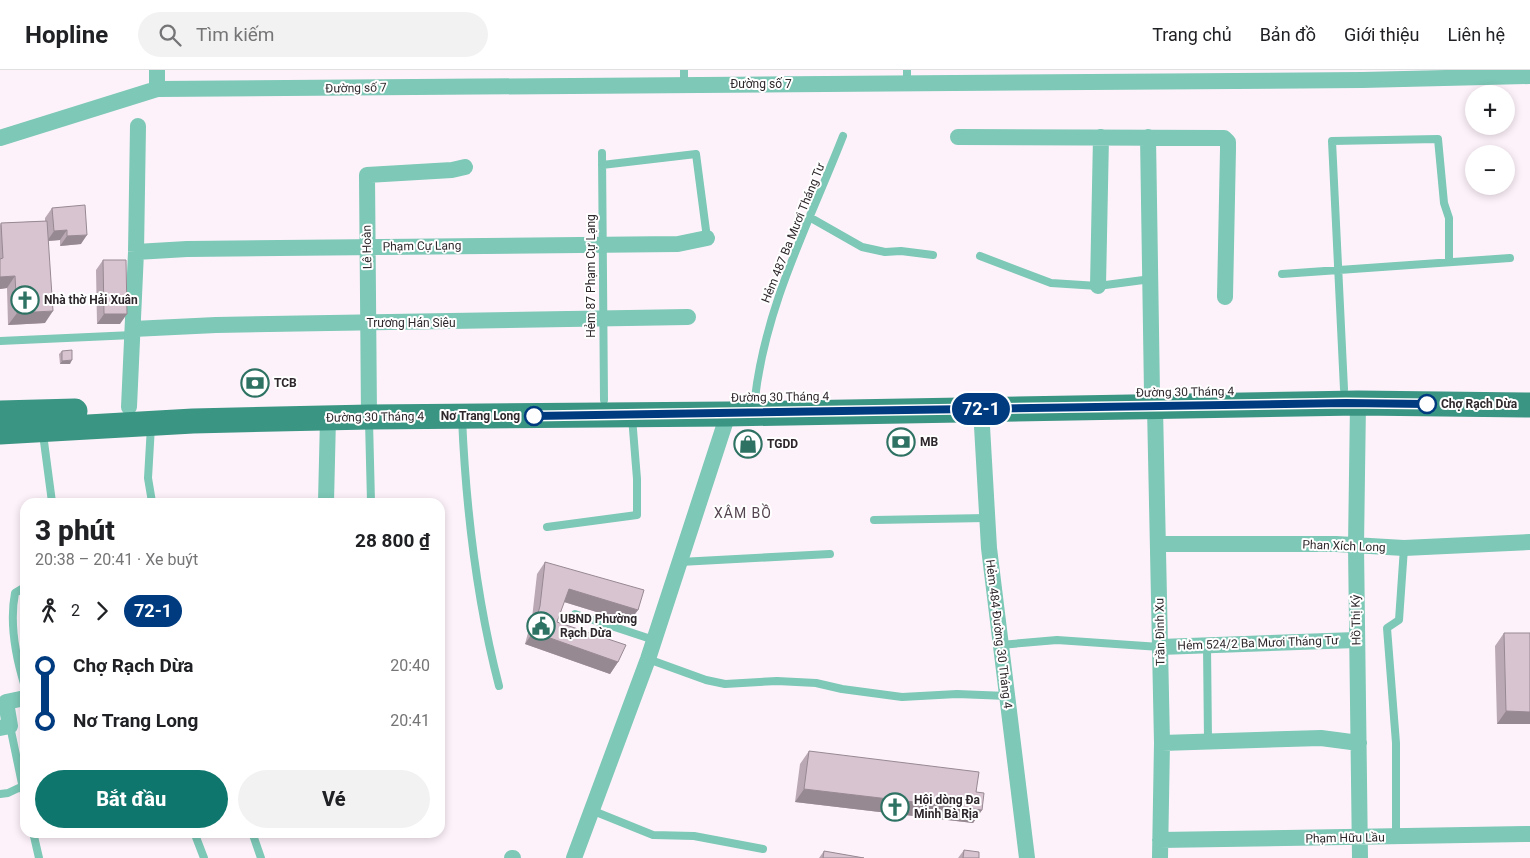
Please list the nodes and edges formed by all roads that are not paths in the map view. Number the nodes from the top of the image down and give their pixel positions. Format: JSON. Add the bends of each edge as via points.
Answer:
{"nodes":[{"id":1,"x":157,"y":70,"type":"edge"},
{"id":2,"x":907,"y":76,"type":"edge"},
{"id":3,"x":1170,"y":76,"type":"edge"},
{"id":4,"x":1530,"y":76,"type":"edge"},
{"id":5,"x":684,"y":77,"type":"edge"},
{"id":6,"x":157,"y":89,"type":"junction"},
{"id":7,"x":138,"y":126,"type":"dead end"},
{"id":8,"x":843,"y":136,"type":"dead end"},
{"id":9,"x":1102,"y":137,"type":"junction"},
{"id":10,"x":1148,"y":137,"type":"junction"},
{"id":11,"x":0,"y":138,"type":"edge"},
{"id":12,"x":958,"y":138,"type":"dead end"},
{"id":13,"x":602,"y":153,"type":"dead end"},
{"id":14,"x":602,"y":165,"type":"junction"},
{"id":15,"x":465,"y":167,"type":"dead end"},
{"id":16,"x":811,"y":218,"type":"junction"},
{"id":17,"x":707,"y":238,"type":"joint"},
{"id":18,"x":602,"y":244,"type":"junction"},
{"id":19,"x":366,"y":247,"type":"junction"},
{"id":20,"x":136,"y":252,"type":"junction"},
{"id":21,"x":933,"y":255,"type":"dead end"},
{"id":22,"x":980,"y":256,"type":"dead end"},
{"id":23,"x":1510,"y":258,"type":"dead end"},
{"id":24,"x":1449,"y":262,"type":"junction"},
{"id":25,"x":1338,"y":270,"type":"junction"},
{"id":26,"x":1282,"y":274,"type":"dead end"},
{"id":27,"x":1151,"y":279,"type":"junction"},
{"id":28,"x":1098,"y":286,"type":"junction"},
{"id":29,"x":1225,"y":297,"type":"dead end"},
{"id":30,"x":688,"y":317,"type":"dead end"},
{"id":31,"x":602,"y":320,"type":"junction"},
{"id":32,"x":369,"y":323,"type":"junction"},
{"id":33,"x":133,"y":332,"type":"junction"},
{"id":34,"x":0,"y":341,"type":"edge"},
{"id":35,"x":1530,"y":390,"type":"edge"},
{"id":36,"x":1351,"y":396,"type":"junction"},
{"id":37,"x":604,"y":400,"type":"junction"},
{"id":38,"x":1154,"y":400,"type":"junction"},
{"id":39,"x":756,"y":405,"type":"junction"},
{"id":40,"x":1530,"y":405,"type":"edge"},
{"id":41,"x":728,"y":406,"type":"junction"},
{"id":42,"x":128,"y":408,"type":"junction"},
{"id":43,"x":981,"y":409,"type":"junction"},
{"id":44,"x":368,"y":410,"type":"junction"},
{"id":45,"x":0,"y":413,"type":"edge"},
{"id":46,"x":631,"y":415,"type":"junction"},
{"id":47,"x":462,"y":416,"type":"junction"},
{"id":48,"x":328,"y":418,"type":"junction"},
{"id":49,"x":151,"y":424,"type":"junction"},
{"id":50,"x":42,"y":430,"type":"junction"},
{"id":51,"x":0,"y":432,"type":"edge"},
{"id":52,"x":51,"y":498,"type":"edge"},
{"id":53,"x":151,"y":498,"type":"edge"},
{"id":54,"x":326,"y":498,"type":"edge"},
{"id":55,"x":371,"y":498,"type":"edge"},
{"id":56,"x":987,"y":518,"type":"junction"},
{"id":57,"x":874,"y":520,"type":"dead end"},
{"id":58,"x":547,"y":527,"type":"dead end"},
{"id":59,"x":1530,"y":542,"type":"edge"},
{"id":60,"x":1158,"y":544,"type":"junction"},
{"id":61,"x":1356,"y":546,"type":"junction"},
{"id":62,"x":1404,"y":548,"type":"junction"},
{"id":63,"x":830,"y":554,"type":"dead end"},
{"id":64,"x":680,"y":562,"type":"junction"},
{"id":65,"x":20,"y":590,"type":"edge"},
{"id":66,"x":575,"y":614,"type":"dead end"},
{"id":67,"x":654,"y":640,"type":"junction"},
{"id":68,"x":1356,"y":640,"type":"junction"},
{"id":69,"x":1000,"y":645,"type":"junction"},
{"id":70,"x":1207,"y":645,"type":"junction"},
{"id":71,"x":1160,"y":647,"type":"junction"},
{"id":72,"x":648,"y":659,"type":"junction"},
{"id":73,"x":20,"y":667,"type":"edge"},
{"id":74,"x":499,"y":686,"type":"dead end"},
{"id":75,"x":1007,"y":696,"type":"junction"},
{"id":76,"x":20,"y":699,"type":"edge"},
{"id":77,"x":5,"y":727,"type":"edge"},
{"id":78,"x":1208,"y":741,"type":"junction"},
{"id":79,"x":1162,"y":743,"type":"junction"},
{"id":80,"x":1359,"y":743,"type":"junction"},
{"id":81,"x":20,"y":773,"type":"edge"},
{"id":82,"x":20,"y":787,"type":"edge"},
{"id":83,"x":0,"y":794,"type":"edge"},
{"id":84,"x":591,"y":810,"type":"junction"},
{"id":85,"x":1530,"y":834,"type":"edge"},
{"id":86,"x":1396,"y":837,"type":"junction"},
{"id":87,"x":34,"y":838,"type":"edge"},
{"id":88,"x":196,"y":838,"type":"edge"},
{"id":89,"x":254,"y":838,"type":"edge"},
{"id":90,"x":1360,"y":838,"type":"junction"},
{"id":91,"x":1160,"y":840,"type":"junction"},
{"id":92,"x":763,"y":849,"type":"dead end"},
{"id":93,"x":39,"y":858,"type":"edge"},
{"id":94,"x":204,"y":858,"type":"edge"},
{"id":95,"x":261,"y":858,"type":"edge"},
{"id":96,"x":574,"y":858,"type":"edge"},
{"id":97,"x":1027,"y":858,"type":"edge"},
{"id":98,"x":1160,"y":858,"type":"edge"},
{"id":99,"x":1360,"y":858,"type":"edge"}],
"edges":[{"from":1,"to":6,"type":"street"},
{"from":2,"to":3,"type":"street","name":"Đường số 7","via":[[998,79]]},
{"from":2,"to":5,"type":"street","name":"Đường số 7"},
{"from":3,"to":4,"type":"street","name":"Đường số 7"},
{"from":5,"to":6,"type":"street","name":"Đường số 7"},
{"from":6,"to":11,"type":"street","name":"Đường số 7"},
{"from":7,"to":20,"type":"street"},
{"from":8,"to":16,"type":"lane","name":"Hẻm 487 Ba Mươi Tháng Tư"},
{"from":9,"to":10,"type":"street"},
{"from":9,"to":12,"type":"street"},
{"from":9,"to":28,"type":"street"},
{"from":10,"to":27,"type":"street","name":"Trần Đình Xu"},
{"from":10,"to":29,"type":"street","via":[[1219,137],[1228,142]]},
{"from":13,"to":14,"type":"lane","name":"Hẻm 87 Phạm Cự Lạng"},
{"from":14,"to":17,"type":"lane","via":[[696,154]]},
{"from":14,"to":18,"type":"lane","name":"Hẻm 87 Phạm Cự Lạng"},
{"from":15,"to":19,"type":"street","name":"Lê Hoàn","via":[[367,175]]},
{"from":16,"to":21,"type":"lane","via":[[862,248]]},
{"from":16,"to":39,"type":"lane","name":"Hẻm 487 Ba Mươi Tháng Tư","via":[[778,295],[769,325]]},
{"from":17,"to":18,"type":"street","name":"Phạm Cự Lạng","via":[[678,244]]},
{"from":18,"to":19,"type":"street","name":"Phạm Cự Lạng"},
{"from":18,"to":31,"type":"lane","name":"Hẻm 87 Phạm Cự Lạng"},
{"from":19,"to":20,"type":"street","name":"Phạm Cự Lạng"},
{"from":19,"to":32,"type":"street","name":"Lê Hoàn"},
{"from":20,"to":33,"type":"street"},
{"from":22,"to":28,"type":"lane","via":[[1051,283]]},
{"from":23,"to":24,"type":"lane"},
{"from":24,"to":25,"type":"lane"},
{"from":24,"to":25,"type":"lane","via":[[1449,218],[1444,203],[1438,139],[1332,142]]},
{"from":25,"to":26,"type":"lane"},
{"from":25,"to":36,"type":"lane"},
{"from":27,"to":28,"type":"lane"},
{"from":27,"to":38,"type":"street","name":"Trần Đình Xu"},
{"from":30,"to":31,"type":"street","name":"Trương Hán Siêu"},
{"from":31,"to":32,"type":"street","name":"Trương Hán Siêu"},
{"from":31,"to":37,"type":"lane","name":"Hẻm 87 Phạm Cự Lạng"},
{"from":32,"to":33,"type":"street","name":"Trương Hán Siêu","via":[[216,325]]},
{"from":32,"to":44,"type":"street","name":"Lê Hoàn"},
{"from":33,"to":34,"type":"lane"},
{"from":33,"to":42,"type":"street"},
{"from":35,"to":36,"type":"main road","name":"Đường 30 Tháng 4"},
{"from":36,"to":38,"type":"main road","name":"Đường 30 Tháng 4"},
{"from":36,"to":40,"type":"main road","name":"Đường 30 Tháng 4"},
{"from":36,"to":61,"type":"street","name":"Hồ Thị Kỷ"},
{"from":37,"to":41,"type":"main road","name":"Đường 30 Tháng 4"},
{"from":37,"to":44,"type":"main road","name":"Đường 30 Tháng 4"},
{"from":38,"to":39,"type":"main road","name":"Đường 30 Tháng 4"},
{"from":38,"to":43,"type":"main road","name":"Đường 30 Tháng 4"},
{"from":38,"to":60,"type":"street","name":"Trần Đình Xu"},
{"from":39,"to":41,"type":"main road","name":"Đường 30 Tháng 4"},
{"from":39,"to":43,"type":"main road","name":"Đường 30 Tháng 4"},
{"from":41,"to":46,"type":"main road","name":"Đường 30 Tháng 4"},
{"from":41,"to":64,"type":"street"},
{"from":42,"to":44,"type":"main road","name":"Đường 30 Tháng 4"},
{"from":42,"to":45,"type":"main road","name":"Đường 30 Tháng 4"},
{"from":43,"to":56,"type":"street","name":"Hẻm 484 Đường 30 Tháng 4"},
{"from":44,"to":47,"type":"main road","name":"Đường 30 Tháng 4"},
{"from":44,"to":48,"type":"main road","name":"Đường 30 Tháng 4"},
{"from":44,"to":55,"type":"lane"},
{"from":46,"to":47,"type":"main road","name":"Đường 30 Tháng 4"},
{"from":46,"to":58,"type":"lane","via":[[637,515]]},
{"from":47,"to":74,"type":"lane","via":[[465,486],[474,562]]},
{"from":48,"to":49,"type":"main road","name":"Đường 30 Tháng 4"},
{"from":48,"to":54,"type":"street"},
{"from":49,"to":50,"type":"main road","name":"Đường 30 Tháng 4"},
{"from":49,"to":53,"type":"lane","via":[[148,478]]},
{"from":50,"to":51,"type":"main road","name":"Đường 30 Tháng 4"},
{"from":50,"to":52,"type":"lane"},
{"from":56,"to":57,"type":"lane"},
{"from":56,"to":69,"type":"street","name":"Hẻm 484 Đường 30 Tháng 4"},
{"from":59,"to":62,"type":"street","name":"Phan Xích Long"},
{"from":60,"to":61,"type":"street","name":"Phan Xích Long"},
{"from":60,"to":71,"type":"street","name":"Trần Đình Xu"},
{"from":61,"to":62,"type":"street","name":"Phan Xích Long"},
{"from":61,"to":68,"type":"street","name":"Hồ Thị Kỷ"},
{"from":62,"to":86,"type":"lane","via":[[1399,620],[1387,628],[1396,743]]},
{"from":63,"to":64,"type":"lane"},
{"from":64,"to":67,"type":"street"},
{"from":65,"to":73,"type":"lane","via":[[15,593],[13,603],[14,642]]},
{"from":66,"to":67,"type":"lane"},
{"from":67,"to":72,"type":"street"},
{"from":68,"to":70,"type":"street","name":"Hẻm 524/2 Ba Mươi Tháng Tư"},
{"from":68,"to":80,"type":"street","name":"Hồ Thị Kỷ"},
{"from":69,"to":71,"type":"lane","via":[[1057,640]]},
{"from":69,"to":75,"type":"street","name":"Hẻm 484 Đường 30 Tháng 4"},
{"from":70,"to":71,"type":"street","name":"Hẻm 524/2 Ba Mươi Tháng Tư"},
{"from":70,"to":78,"type":"lane"},
{"from":71,"to":79,"type":"street","name":"Trần Đình Xu"},
{"from":72,"to":75,"type":"lane","via":[[725,684],[816,683],[842,690],[902,697]]},
{"from":72,"to":84,"type":"street"},
{"from":75,"to":97,"type":"street","name":"Hẻm 484 Đường 30 Tháng 4"},
{"from":76,"to":77,"type":"street","via":[[6,702]]},
{"from":77,"to":81,"type":"lane"},
{"from":78,"to":79,"type":"street"},
{"from":78,"to":80,"type":"street","via":[[1321,738]]},
{"from":79,"to":91,"type":"street","name":"Trần Đình Xu"},
{"from":80,"to":90,"type":"street","name":"Hồ Thị Kỷ"},
{"from":82,"to":83,"type":"lane"},
{"from":84,"to":92,"type":"lane","via":[[653,835],[694,836]]},
{"from":84,"to":96,"type":"street"},
{"from":85,"to":86,"type":"street","name":"Phạm Hữu Lầu"},
{"from":86,"to":90,"type":"street","name":"Phạm Hữu Lầu"},
{"from":87,"to":93,"type":"lane"},
{"from":88,"to":94,"type":"lane"},
{"from":89,"to":95,"type":"lane"},
{"from":90,"to":91,"type":"street","name":"Phạm Hữu Lầu"},
{"from":90,"to":99,"type":"street","name":"Hồ Thị Kỷ"},
{"from":91,"to":98,"type":"street","name":"Trần Đình Xu"}]}
